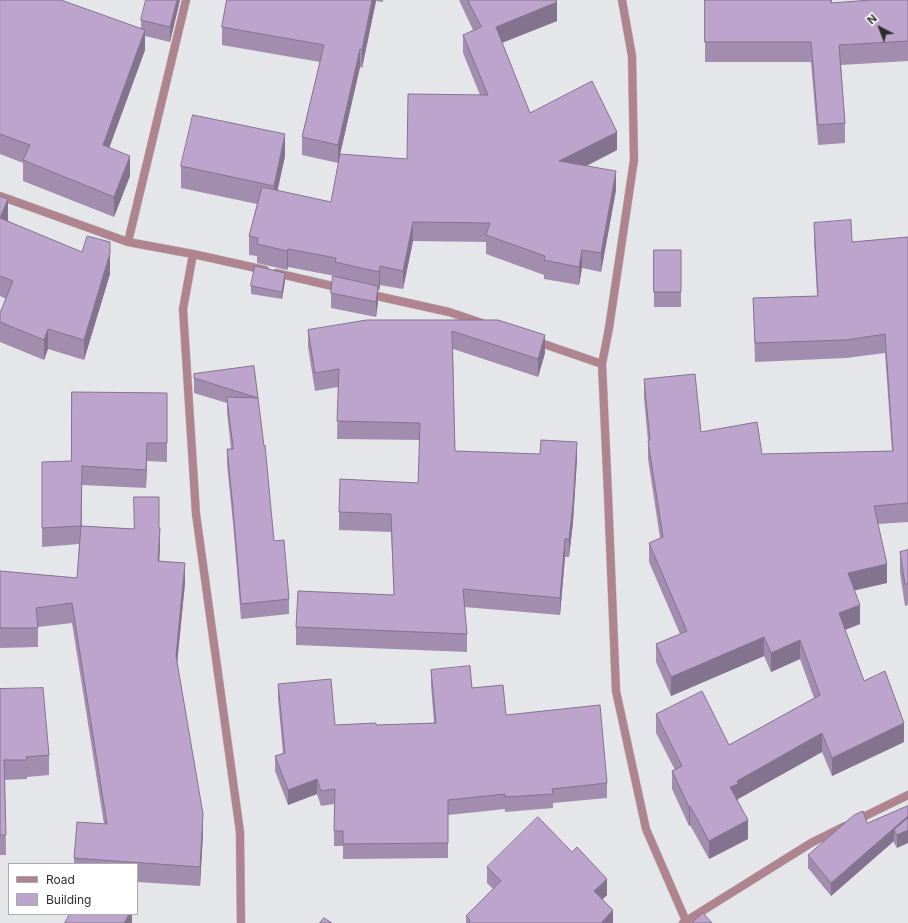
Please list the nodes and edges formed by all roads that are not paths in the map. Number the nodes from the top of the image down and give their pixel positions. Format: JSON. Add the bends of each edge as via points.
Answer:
{"nodes":[{"id":1,"x":186,"y":0,"type":"edge"},
{"id":2,"x":622,"y":0,"type":"edge"},
{"id":3,"x":0,"y":196,"type":"edge"},
{"id":4,"x":128,"y":242,"type":"junction"},
{"id":5,"x":193,"y":254,"type":"junction"},
{"id":6,"x":348,"y":289,"type":"edge"},
{"id":7,"x":364,"y":293,"type":"edge"},
{"id":8,"x":492,"y":327,"type":"edge"},
{"id":9,"x":529,"y":339,"type":"edge"},
{"id":10,"x":602,"y":364,"type":"junction"},
{"id":11,"x":908,"y":795,"type":"edge"},
{"id":12,"x":684,"y":922,"type":"edge"},
{"id":13,"x":241,"y":923,"type":"edge"}],
"edges":[{"from":1,"to":4,"type":"street"},
{"from":2,"to":10,"type":"street","via":[[632,56],[634,160]]},
{"from":3,"to":4,"type":"street"},
{"from":4,"to":5,"type":"street"},
{"from":5,"to":6,"type":"street"},
{"from":5,"to":13,"type":"street","via":[[183,309],[196,514],[240,832]]},
{"from":7,"to":8,"type":"street","via":[[449,312]]},
{"from":9,"to":10,"type":"street"},
{"from":10,"to":12,"type":"street","via":[[616,691],[646,828]]},
{"from":11,"to":12,"type":"street","via":[[811,843]]}]}
